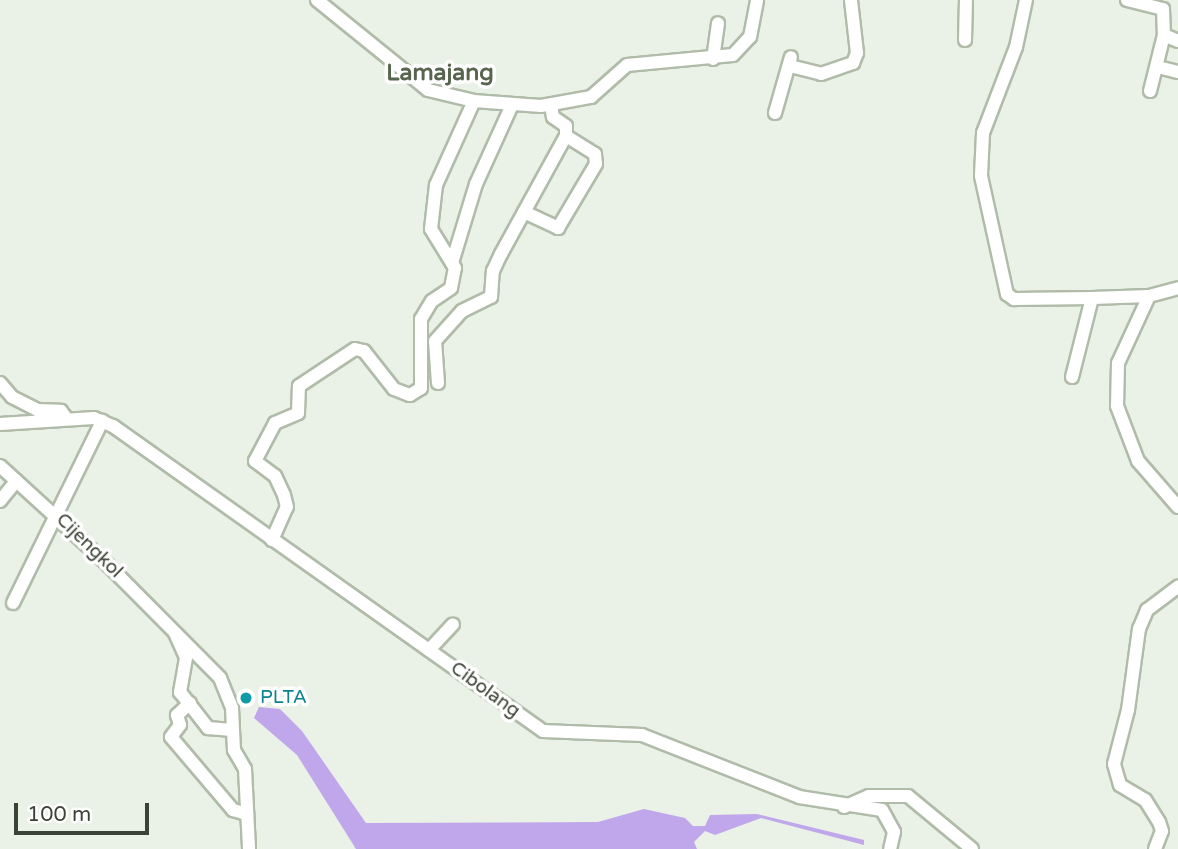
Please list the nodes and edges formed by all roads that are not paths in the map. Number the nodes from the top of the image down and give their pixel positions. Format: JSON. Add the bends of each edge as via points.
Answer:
{"nodes":[{"id":1,"x":317,"y":0,"type":"edge"},
{"id":2,"x":757,"y":0,"type":"edge"},
{"id":3,"x":851,"y":0,"type":"edge"},
{"id":4,"x":966,"y":0,"type":"edge"},
{"id":5,"x":1026,"y":0,"type":"edge"},
{"id":6,"x":1127,"y":0,"type":"edge"},
{"id":7,"x":1145,"y":2,"type":"edge"},
{"id":8,"x":718,"y":23,"type":"dead end"},
{"id":9,"x":1164,"y":35,"type":"junction"},
{"id":10,"x":965,"y":40,"type":"dead end"},
{"id":11,"x":1178,"y":41,"type":"edge"},
{"id":12,"x":703,"y":60,"type":"junction"},
{"id":13,"x":1158,"y":67,"type":"junction"},
{"id":14,"x":1178,"y":72,"type":"edge"},
{"id":15,"x":1150,"y":91,"type":"dead end"},
{"id":16,"x":474,"y":101,"type":"junction"},
{"id":17,"x":512,"y":104,"type":"junction"},
{"id":18,"x":551,"y":106,"type":"junction"},
{"id":19,"x":775,"y":113,"type":"dead end"},
{"id":20,"x":566,"y":136,"type":"junction"},
{"id":21,"x":524,"y":212,"type":"junction"},
{"id":22,"x":452,"y":263,"type":"junction"},
{"id":23,"x":1178,"y":288,"type":"edge"},
{"id":24,"x":1149,"y":296,"type":"junction"},
{"id":25,"x":1092,"y":298,"type":"junction"},
{"id":26,"x":1072,"y":377,"type":"dead end"},
{"id":27,"x":0,"y":383,"type":"edge"},
{"id":28,"x":438,"y":383,"type":"dead end"},
{"id":29,"x":67,"y":419,"type":"junction"},
{"id":30,"x":102,"y":421,"type":"junction"},
{"id":31,"x":0,"y":424,"type":"edge"},
{"id":32,"x":0,"y":466,"type":"edge"},
{"id":33,"x":16,"y":481,"type":"junction"},
{"id":34,"x":0,"y":501,"type":"edge"},
{"id":35,"x":1178,"y":507,"type":"edge"},
{"id":36,"x":57,"y":515,"type":"junction"},
{"id":37,"x":272,"y":540,"type":"junction"},
{"id":38,"x":1178,"y":587,"type":"edge"},
{"id":39,"x":13,"y":603,"type":"dead end"},
{"id":40,"x":453,"y":624,"type":"dead end"},
{"id":41,"x":174,"y":629,"type":"junction"},
{"id":42,"x":429,"y":650,"type":"junction"},
{"id":43,"x":190,"y":703,"type":"junction"},
{"id":44,"x":232,"y":730,"type":"junction"},
{"id":45,"x":844,"y":807,"type":"junction"},
{"id":46,"x":247,"y":814,"type":"junction"},
{"id":47,"x":249,"y":849,"type":"edge"},
{"id":48,"x":890,"y":849,"type":"edge"},
{"id":49,"x":972,"y":849,"type":"edge"},
{"id":50,"x":1155,"y":849,"type":"edge"}],
"edges":[{"from":1,"to":16,"type":"street","via":[[428,90]]},
{"from":2,"to":12,"type":"street","via":[[754,27],[743,46],[733,55]]},
{"from":3,"to":19,"type":"street","via":[[857,53],[853,63],[821,74],[790,62]]},
{"from":4,"to":10,"type":"street"},
{"from":5,"to":25,"type":"street","via":[[1016,47],[993,97],[983,133],[981,176],[1004,287],[1014,299]]},
{"from":6,"to":7,"type":"street"},
{"from":7,"to":9,"type":"street","via":[[1165,12]]},
{"from":8,"to":12,"type":"street"},
{"from":9,"to":11,"type":"street"},
{"from":9,"to":13,"type":"street"},
{"from":12,"to":18,"type":"street","via":[[627,65],[591,97]]},
{"from":13,"to":14,"type":"street"},
{"from":13,"to":15,"type":"street"},
{"from":16,"to":17,"type":"street"},
{"from":16,"to":22,"type":"street","via":[[436,185],[431,212],[435,242]]},
{"from":17,"to":18,"type":"street"},
{"from":17,"to":22,"type":"street","via":[[476,184]]},
{"from":18,"to":20,"type":"street","via":[[553,117],[566,125]]},
{"from":20,"to":21,"type":"street"},
{"from":20,"to":21,"type":"street","via":[[595,153],[596,164],[558,229]]},
{"from":21,"to":28,"type":"street","via":[[493,271],[491,297],[463,311],[435,341]]},
{"from":22,"to":37,"type":"street","via":[[451,288],[432,301],[421,319],[424,381],[418,393],[394,390],[364,351],[355,349],[299,386],[298,413],[278,420],[267,435],[255,461],[275,475],[287,507]]},
{"from":23,"to":24,"type":"street"},
{"from":24,"to":25,"type":"street"},
{"from":24,"to":35,"type":"street","via":[[1118,363],[1117,406],[1138,461]]},
{"from":25,"to":26,"type":"street"},
{"from":27,"to":29,"type":"street","via":[[12,397],[37,410],[61,411]]},
{"from":29,"to":30,"type":"street"},
{"from":29,"to":31,"type":"street"},
{"from":30,"to":36,"type":"street"},
{"from":30,"to":37,"type":"street","name":"Cibolang"},
{"from":32,"to":33,"type":"street","name":"Cijengkol"},
{"from":33,"to":34,"type":"street"},
{"from":33,"to":36,"type":"street","name":"Cijengkol"},
{"from":36,"to":39,"type":"street"},
{"from":36,"to":41,"type":"street","name":"Cijengkol"},
{"from":37,"to":42,"type":"street","name":"Cibolang"},
{"from":38,"to":50,"type":"street","via":[[1147,610],[1139,629],[1128,710],[1114,764],[1119,785],[1145,800],[1159,822],[1162,831]]},
{"from":40,"to":42,"type":"street"},
{"from":41,"to":43,"type":"street","name":"Cijengkol","via":[[186,658],[180,692]]},
{"from":41,"to":44,"type":"street","name":"Cijengkol","via":[[220,678],[232,708]]},
{"from":42,"to":45,"type":"street","name":"Cibolang","via":[[543,731],[642,735],[734,769],[768,787]]},
{"from":43,"to":44,"type":"street","name":"Cijengkol","via":[[208,728]]},
{"from":43,"to":46,"type":"street","via":[[177,715],[180,725],[170,737],[233,810]]},
{"from":44,"to":46,"type":"street","name":"Cijengkol","via":[[234,750],[245,769]]},
{"from":45,"to":48,"type":"street","name":"Cibolang","via":[[885,811],[894,832]]},
{"from":45,"to":49,"type":"street","via":[[859,798],[908,796]]},
{"from":46,"to":47,"type":"street","name":"Cijengkol"}]}
